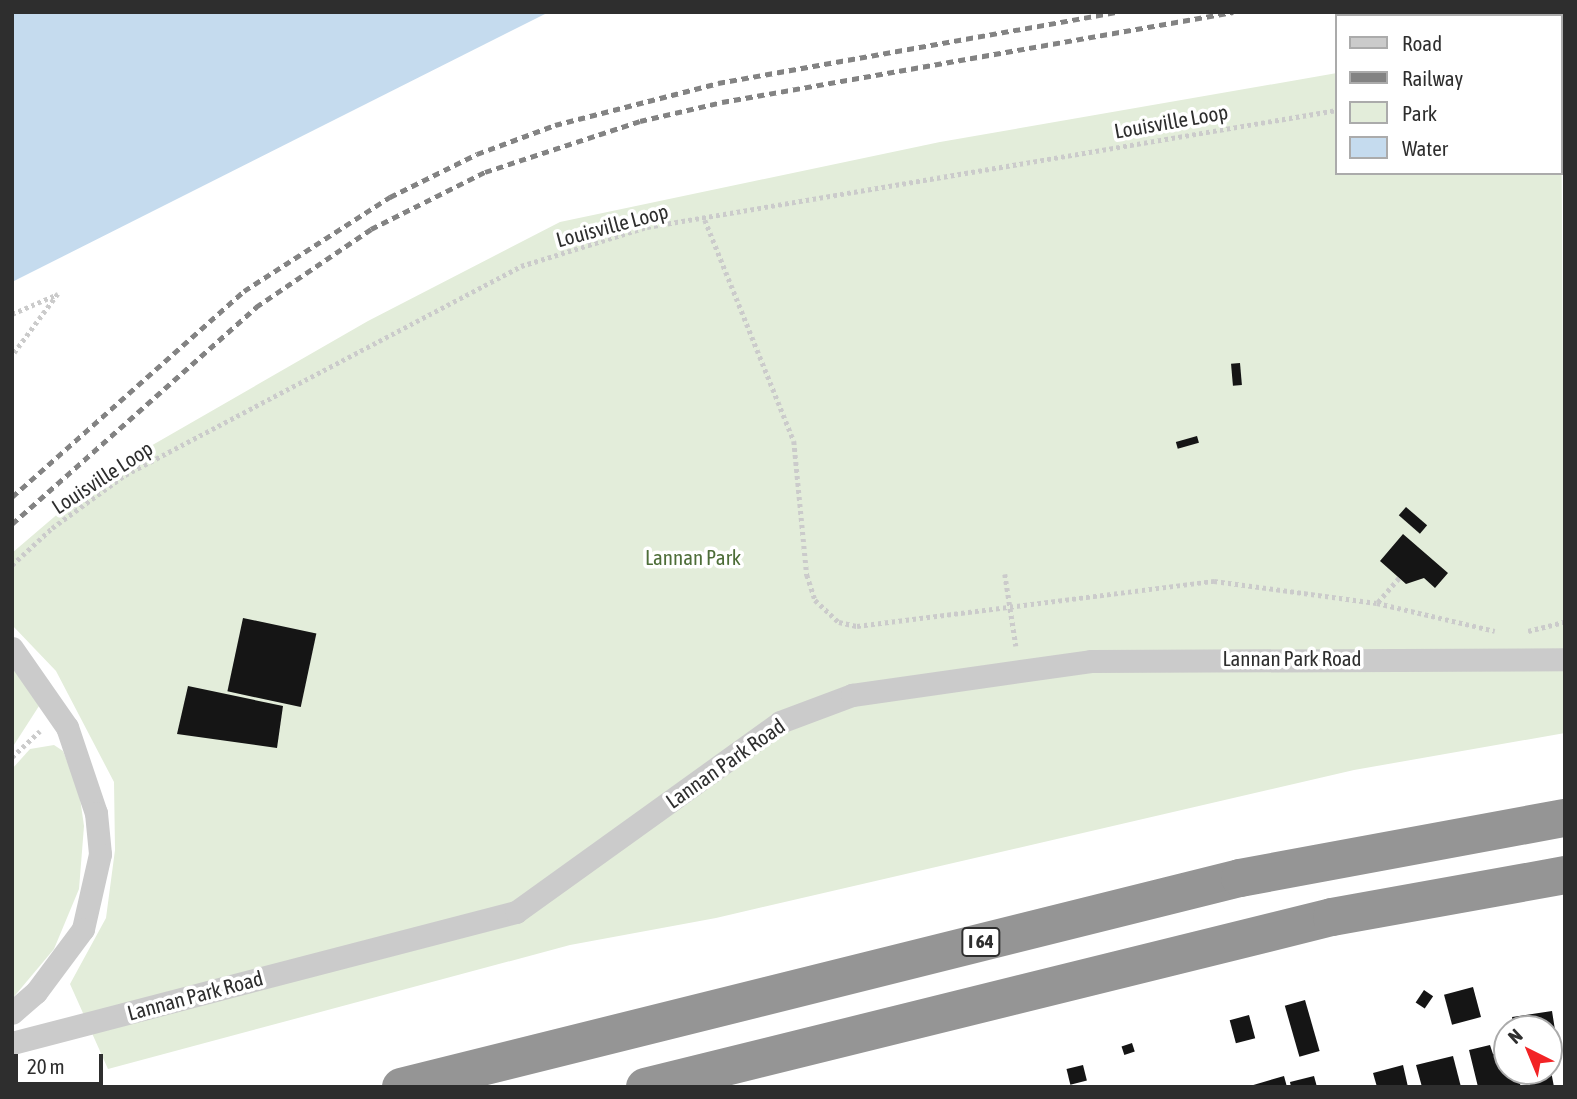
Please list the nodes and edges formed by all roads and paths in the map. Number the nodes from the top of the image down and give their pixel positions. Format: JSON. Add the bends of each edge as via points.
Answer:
{"nodes":[{"id":1,"x":1336,"y":110,"type":"edge"},
{"id":2,"x":705,"y":220,"type":"junction"},
{"id":3,"x":12,"y":314,"type":"edge"},
{"id":4,"x":12,"y":356,"type":"edge"},
{"id":5,"x":12,"y":565,"type":"edge"},
{"id":6,"x":1005,"y":574,"type":"dead end"},
{"id":7,"x":1399,"y":578,"type":"dead end"},
{"id":8,"x":1377,"y":603,"type":"junction"},
{"id":9,"x":1010,"y":607,"type":"junction"},
{"id":10,"x":1565,"y":622,"type":"edge"},
{"id":11,"x":1523,"y":631,"type":"dead end"},
{"id":12,"x":1503,"y":632,"type":"dead end"},
{"id":13,"x":12,"y":648,"type":"edge"},
{"id":14,"x":1565,"y":659,"type":"edge"},
{"id":15,"x":1019,"y":670,"type":"junction"},
{"id":16,"x":46,"y":726,"type":"dead end"},
{"id":17,"x":12,"y":757,"type":"edge"},
{"id":18,"x":1565,"y":818,"type":"edge"},
{"id":19,"x":1565,"y":876,"type":"edge"},
{"id":20,"x":12,"y":1013,"type":"edge"},
{"id":21,"x":12,"y":1043,"type":"edge"},
{"id":22,"x":401,"y":1087,"type":"edge"},
{"id":23,"x":645,"y":1087,"type":"edge"}],
"edges":[{"from":1,"to":2,"type":"path","name":"Louisville Loop"},
{"from":2,"to":5,"type":"path","name":"Louisville Loop","via":[[647,227],[521,266],[125,475],[52,528]]},
{"from":2,"to":9,"type":"path","via":[[794,441],[807,575],[824,613],[858,626]]},
{"from":3,"to":4,"type":"path","via":[[58,293]]},
{"from":6,"to":9,"type":"path"},
{"from":7,"to":8,"type":"path"},
{"from":8,"to":9,"type":"path","via":[[1214,581]]},
{"from":8,"to":12,"type":"path"},
{"from":9,"to":15,"type":"path"},
{"from":10,"to":11,"type":"path"},
{"from":13,"to":20,"type":"street","via":[[67,727],[96,813],[100,854],[83,929],[36,992]]},
{"from":14,"to":15,"type":"street","name":"Lannan Park Road","via":[[1286,657],[1091,662]]},
{"from":15,"to":21,"type":"street","name":"Lannan Park Road","via":[[890,686],[780,722],[516,912]]},
{"from":16,"to":17,"type":"path"},
{"from":18,"to":22,"type":"highway","number":"I 64","via":[[1240,878]]},
{"from":19,"to":23,"type":"highway","via":[[1332,917]]}]}
